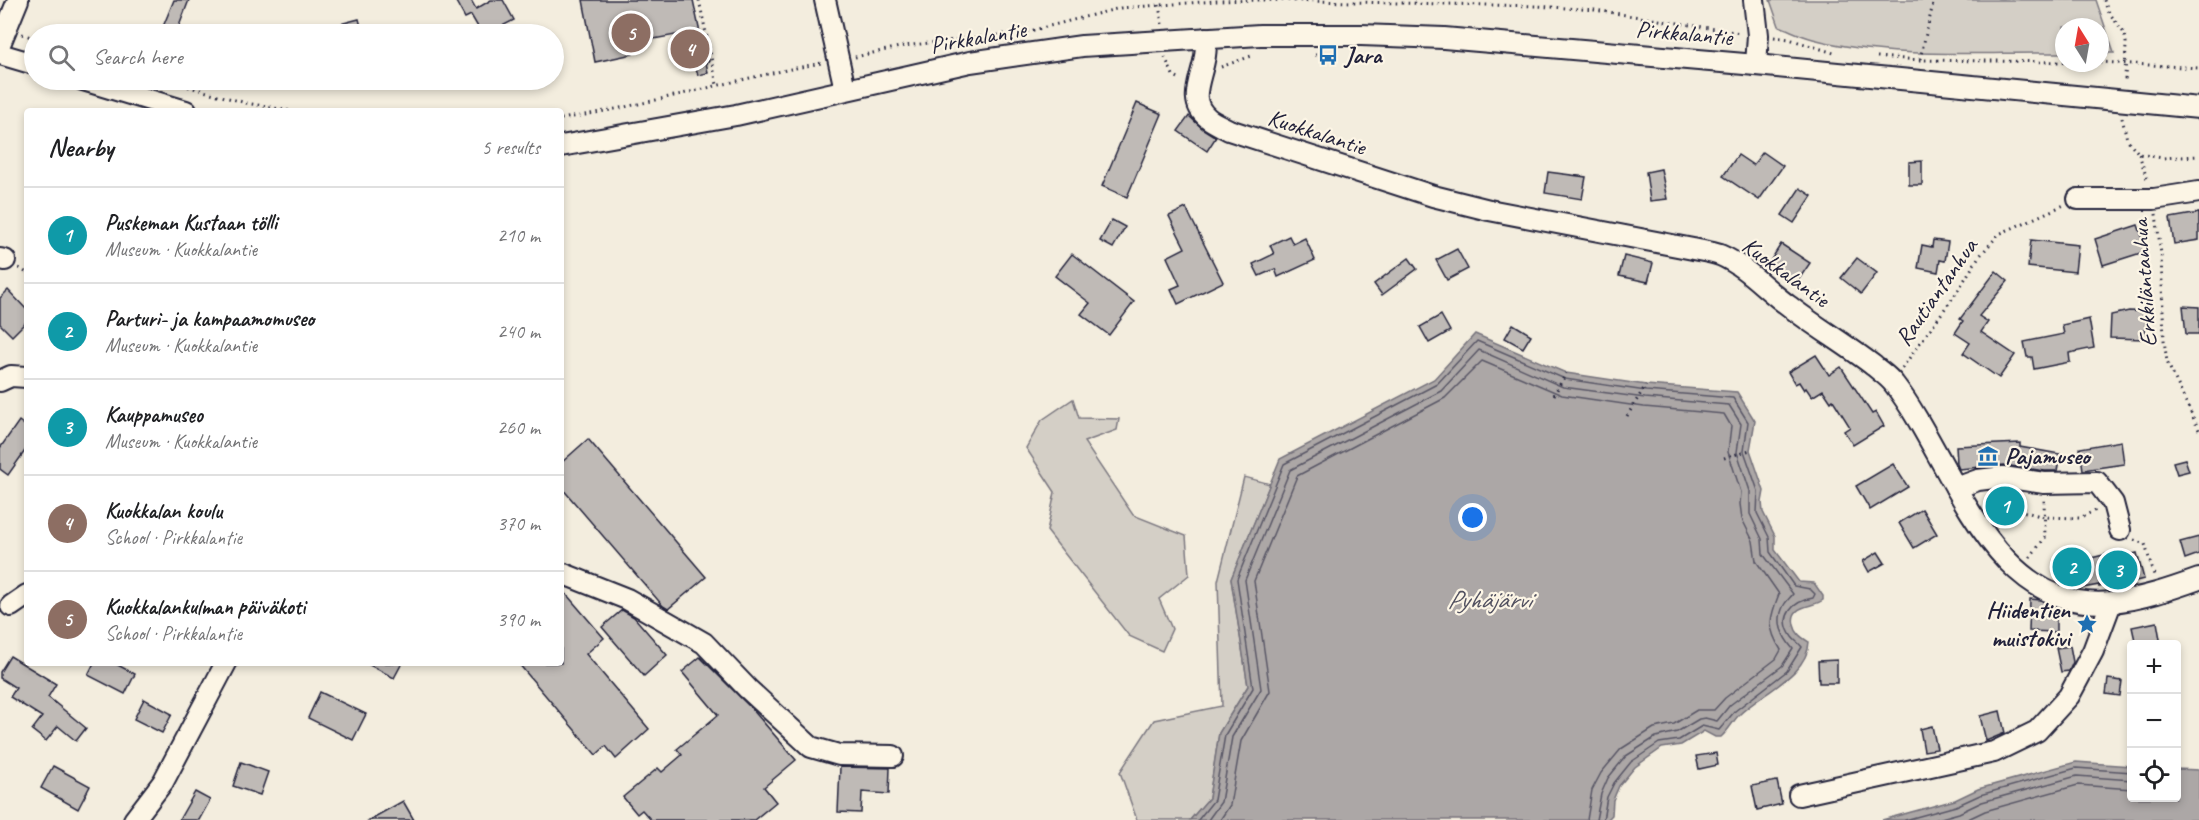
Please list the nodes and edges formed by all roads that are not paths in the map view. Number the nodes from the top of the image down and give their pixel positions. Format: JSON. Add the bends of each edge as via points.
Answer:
{"nodes":[{"id":1,"x":18,"y":0,"type":"edge"},
{"id":2,"x":825,"y":0,"type":"edge"},
{"id":3,"x":1754,"y":0,"type":"edge"},
{"id":4,"x":1206,"y":38,"type":"junction"},
{"id":5,"x":0,"y":44,"type":"edge"},
{"id":6,"x":0,"y":54,"type":"edge"},
{"id":7,"x":24,"y":61,"type":"edge"},
{"id":8,"x":1756,"y":65,"type":"junction"},
{"id":9,"x":844,"y":89,"type":"junction"},
{"id":10,"x":117,"y":90,"type":"edge"},
{"id":11,"x":176,"y":108,"type":"edge"},
{"id":12,"x":2199,"y":108,"type":"edge"},
{"id":13,"x":564,"y":145,"type":"edge"},
{"id":14,"x":2199,"y":192,"type":"edge"},
{"id":15,"x":2078,"y":199,"type":"road end"},
{"id":16,"x":24,"y":377,"type":"edge"},
{"id":17,"x":0,"y":381,"type":"edge"},
{"id":18,"x":1956,"y":488,"type":"junction"},
{"id":19,"x":2121,"y":530,"type":"road end"},
{"id":20,"x":564,"y":574,"type":"edge"},
{"id":21,"x":2199,"y":579,"type":"edge"},
{"id":22,"x":2111,"y":603,"type":"junction"},
{"id":23,"x":224,"y":666,"type":"edge"},
{"id":24,"x":893,"y":756,"type":"dead end"},
{"id":25,"x":1799,"y":795,"type":"dead end"},
{"id":26,"x":134,"y":820,"type":"edge"}],
"edges":[{"from":1,"to":5,"type":"street"},
{"from":2,"to":9,"type":"street"},
{"from":3,"to":8,"type":"street"},
{"from":4,"to":8,"type":"street","name":"Pirkkalantie","via":[[1444,38]]},
{"from":4,"to":9,"type":"street","name":"Pirkkalantie","via":[[1071,48],[970,62]]},
{"from":4,"to":18,"type":"street","name":"Kuokkalantie","via":[[1196,99],[1208,118],[1229,130],[1432,196],[1717,254],[1739,267],[1892,381],[1930,438]]},
{"from":6,"to":7,"type":"street"},
{"from":8,"to":12,"type":"street","name":"Pirkkalantie"},
{"from":9,"to":13,"type":"street","name":"Pirkkalantie","via":[[736,116]]},
{"from":10,"to":11,"type":"street"},
{"from":14,"to":15,"type":"street","via":[[2154,199]]},
{"from":16,"to":17,"type":"street","via":[[11,376]]},
{"from":18,"to":19,"type":"street","via":[[2003,477],[2044,483],[2097,482],[2113,502]]},
{"from":18,"to":22,"type":"street","name":"Kuokkalantie","via":[[1992,545],[2015,570],[2039,587],[2067,598]]},
{"from":20,"to":24,"type":"street","via":[[627,599],[704,642],[811,747],[839,755]]},
{"from":21,"to":22,"type":"street","name":"Kuokkalantie"},
{"from":22,"to":25,"type":"street","via":[[2093,651],[2069,696],[2037,731],[1994,752]]},
{"from":23,"to":26,"type":"street","via":[[163,782]]}]}
